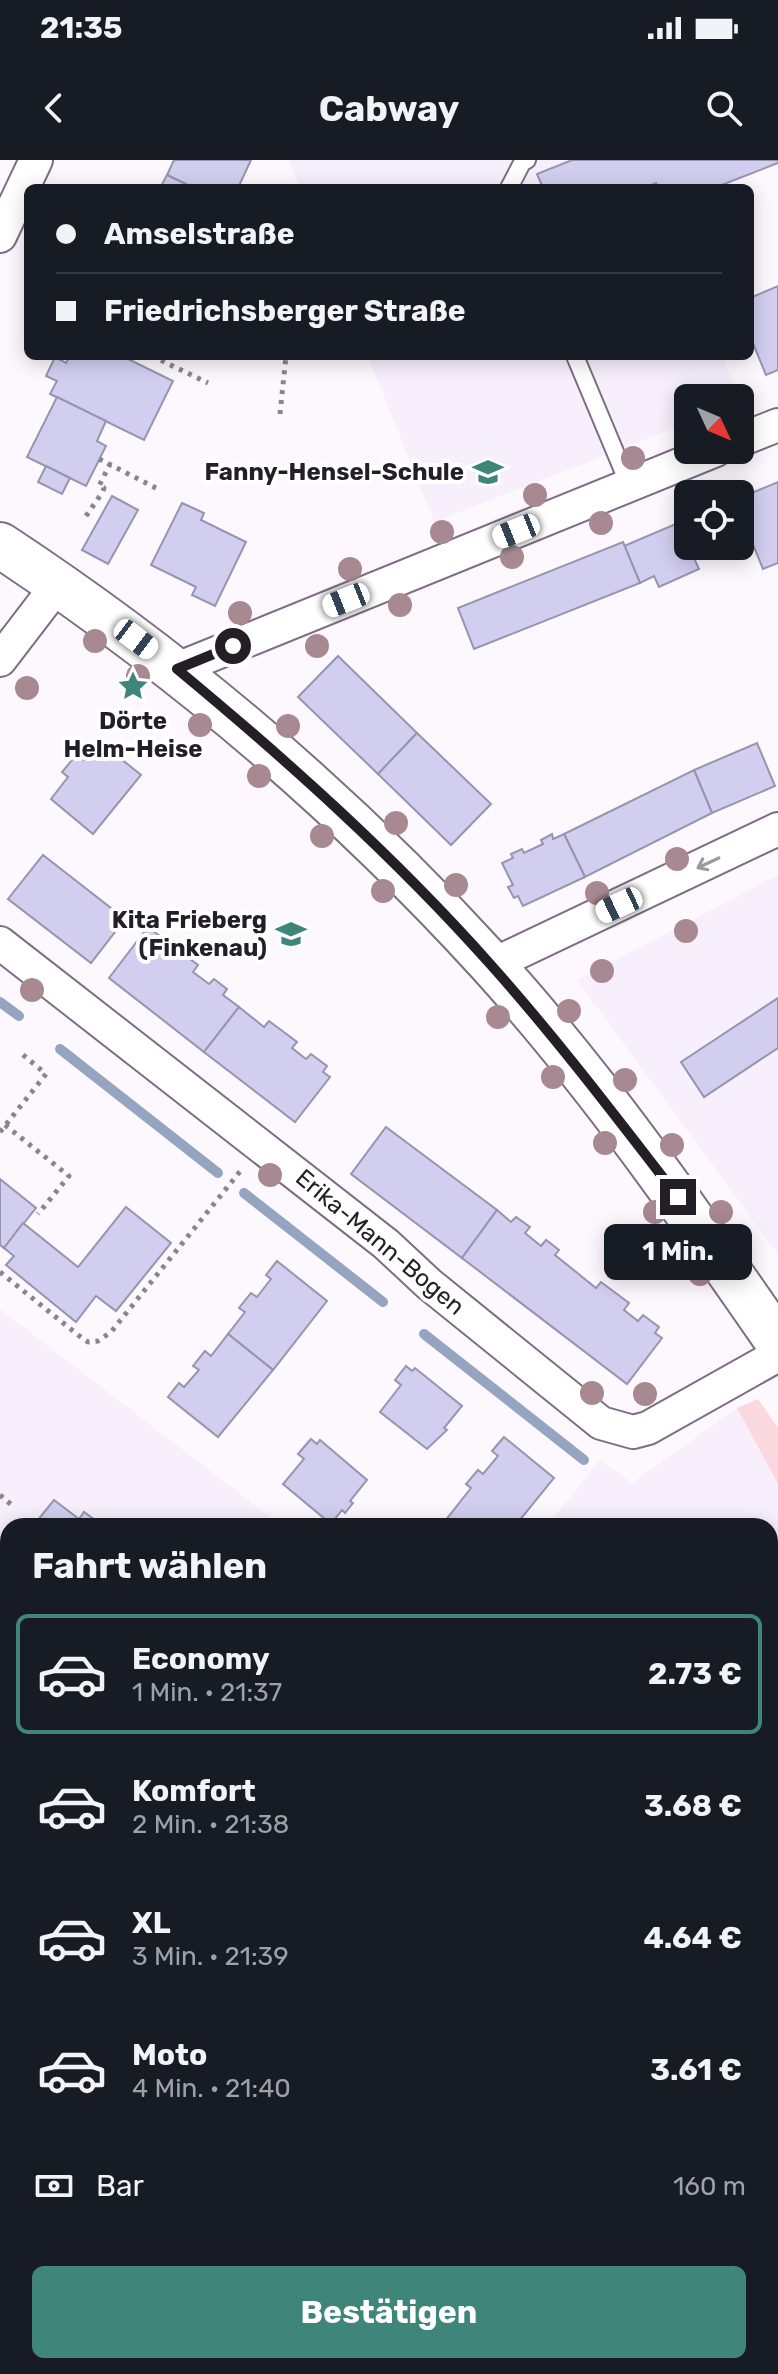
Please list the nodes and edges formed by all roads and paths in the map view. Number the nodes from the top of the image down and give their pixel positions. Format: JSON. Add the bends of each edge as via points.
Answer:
{"nodes":[{"id":1,"x":36,"y":160,"type":"edge"},
{"id":2,"x":527,"y":160,"type":"edge"},
{"id":3,"x":25,"y":184,"type":"edge"},
{"id":4,"x":511,"y":184,"type":"edge"},
{"id":5,"x":24,"y":185,"type":"edge"},
{"id":6,"x":0,"y":236,"type":"edge"},
{"id":7,"x":160,"y":360,"type":"edge"},
{"id":8,"x":286,"y":360,"type":"edge"},
{"id":9,"x":577,"y":360,"type":"edge"},
{"id":10,"x":208,"y":383,"type":"dead end"},
{"id":11,"x":280,"y":414,"type":"dead end"},
{"id":12,"x":778,"y":425,"type":"edge"},
{"id":13,"x":754,"y":434,"type":"edge"},
{"id":14,"x":99,"y":459,"type":"dead end"},
{"id":15,"x":110,"y":464,"type":"junction"},
{"id":16,"x":681,"y":464,"type":"edge"},
{"id":17,"x":629,"y":485,"type":"junction"},
{"id":18,"x":156,"y":488,"type":"dead end"},
{"id":19,"x":86,"y":516,"type":"dead end"},
{"id":20,"x":0,"y":545,"type":"edge"},
{"id":21,"x":59,"y":583,"type":"junction"},
{"id":22,"x":0,"y":660,"type":"edge"},
{"id":23,"x":177,"y":669,"type":"junction"},
{"id":24,"x":778,"y":829,"type":"edge"},
{"id":25,"x":0,"y":943,"type":"edge"},
{"id":26,"x":492,"y":965,"type":"junction"},
{"id":27,"x":22,"y":1054,"type":"dead end"},
{"id":28,"x":5,"y":1125,"type":"junction"},
{"id":29,"x":0,"y":1132,"type":"edge"},
{"id":30,"x":261,"y":1145,"type":"junction"},
{"id":31,"x":38,"y":1214,"type":"dead end"},
{"id":32,"x":0,"y":1272,"type":"edge"},
{"id":33,"x":778,"y":1342,"type":"edge"},
{"id":34,"x":778,"y":1355,"type":"edge"},
{"id":35,"x":0,"y":1495,"type":"edge"},
{"id":36,"x":14,"y":1507,"type":"dead end"}],
"edges":[{"from":1,"to":3,"type":"street"},
{"from":2,"to":4,"type":"lane"},
{"from":5,"to":6,"type":"street"},
{"from":7,"to":10,"type":"path"},
{"from":8,"to":11,"type":"path"},
{"from":9,"to":17,"type":"lane"},
{"from":12,"to":13,"type":"street"},
{"from":14,"to":15,"type":"path"},
{"from":15,"to":18,"type":"path"},
{"from":15,"to":19,"type":"path","via":[[99,486],[104,488]]},
{"from":16,"to":17,"type":"street"},
{"from":17,"to":23,"type":"street"},
{"from":20,"to":21,"type":"street"},
{"from":21,"to":22,"type":"street"},
{"from":21,"to":23,"type":"street"},
{"from":23,"to":26,"type":"street","via":[[350,820]]},
{"from":24,"to":26,"type":"street","one_way":true},
{"from":25,"to":30,"type":"street","name":"Erika-Mann-Bogen"},
{"from":26,"to":33,"type":"street","via":[[678,1197]]},
{"from":27,"to":28,"type":"path","via":[[46,1074]]},
{"from":28,"to":29,"type":"path"},
{"from":28,"to":31,"type":"path","via":[[69,1176]]},
{"from":30,"to":32,"type":"path","via":[[111,1332],[98,1341],[78,1335]]},
{"from":30,"to":34,"type":"street","name":"Erika-Mann-Bogen","via":[[601,1423],[633,1432],[648,1428]]},
{"from":35,"to":36,"type":"path"}]}
